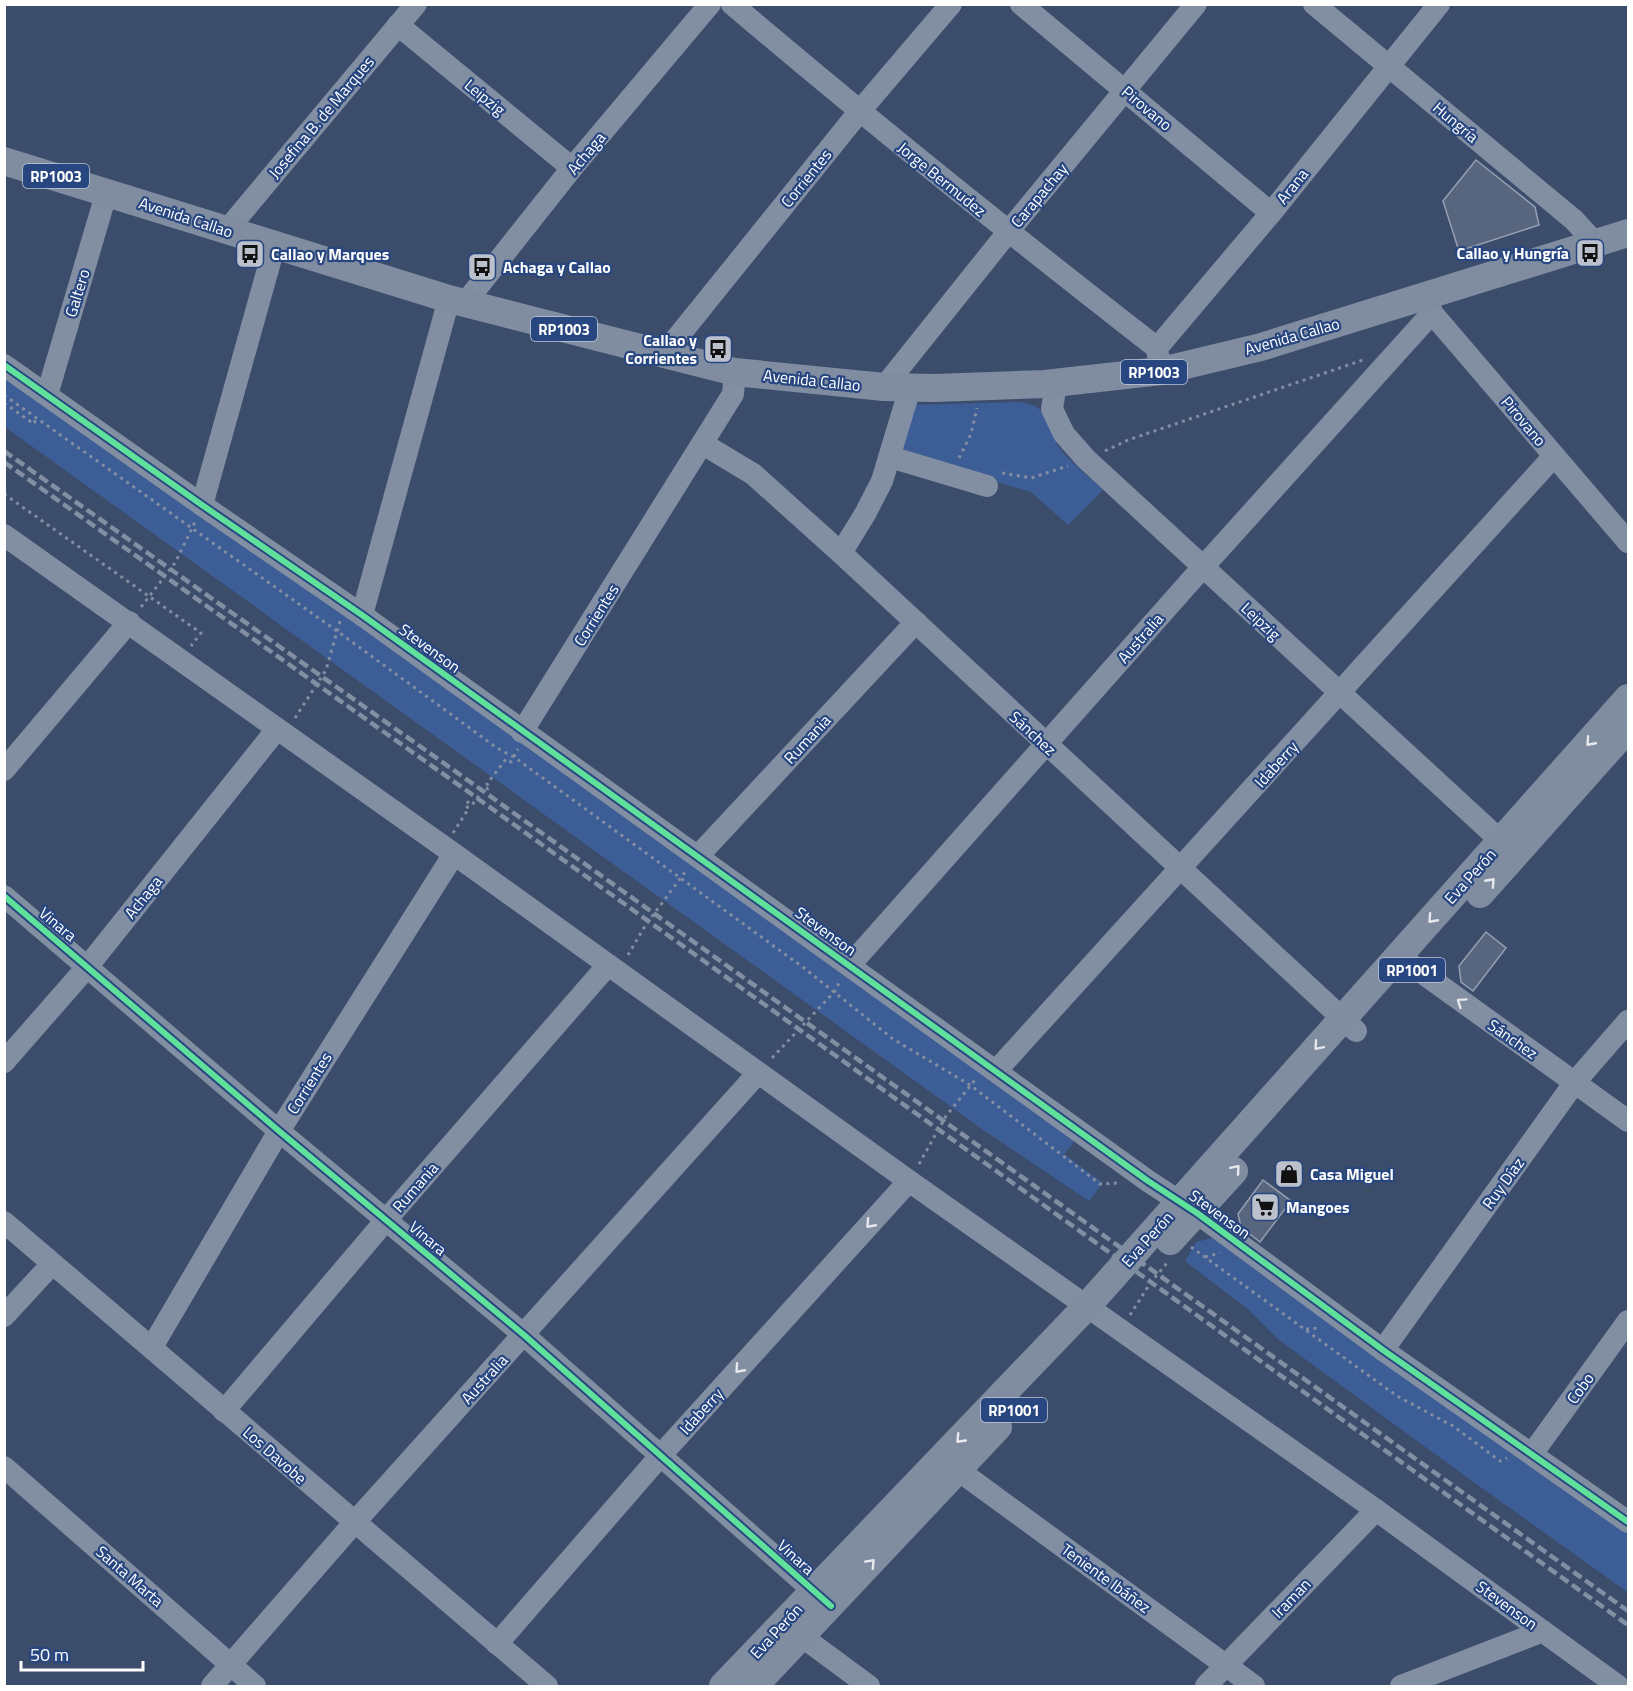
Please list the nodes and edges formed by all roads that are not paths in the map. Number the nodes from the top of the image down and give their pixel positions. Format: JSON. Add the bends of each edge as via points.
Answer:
{"nodes":[{"id":1,"x":416,"y":4,"type":"edge"},
{"id":2,"x":710,"y":4,"type":"edge"},
{"id":3,"x":732,"y":4,"type":"edge"},
{"id":4,"x":951,"y":4,"type":"edge"},
{"id":5,"x":1021,"y":4,"type":"edge"},
{"id":6,"x":1196,"y":4,"type":"edge"},
{"id":7,"x":1314,"y":4,"type":"edge"},
{"id":8,"x":1439,"y":4,"type":"edge"},
{"id":9,"x":398,"y":26,"type":"junction"},
{"id":10,"x":1388,"y":66,"type":"junction"},
{"id":11,"x":1125,"y":90,"type":"junction"},
{"id":12,"x":860,"y":112,"type":"junction"},
{"id":13,"x":4,"y":161,"type":"edge"},
{"id":14,"x":572,"y":168,"type":"junction"},
{"id":15,"x":107,"y":191,"type":"junction"},
{"id":16,"x":1271,"y":213,"type":"junction"},
{"id":17,"x":227,"y":230,"type":"junction"},
{"id":18,"x":1008,"y":232,"type":"junction"},
{"id":19,"x":1629,"y":233,"type":"edge"},
{"id":20,"x":1595,"y":243,"type":"junction"},
{"id":21,"x":275,"y":244,"type":"junction"},
{"id":22,"x":457,"y":301,"type":"junction"},
{"id":23,"x":1430,"y":304,"type":"junction"},
{"id":24,"x":664,"y":354,"type":"junction"},
{"id":25,"x":1159,"y":359,"type":"junction"},
{"id":26,"x":4,"y":365,"type":"edge"},
{"id":27,"x":735,"y":372,"type":"junction"},
{"id":28,"x":1056,"y":383,"type":"junction"},
{"id":29,"x":897,"y":388,"type":"junction"},
{"id":30,"x":47,"y":395,"type":"junction"},
{"id":31,"x":703,"y":444,"type":"junction"},
{"id":32,"x":1554,"y":456,"type":"junction"},
{"id":33,"x":890,"y":457,"type":"junction"},
{"id":34,"x":993,"y":479,"type":"road end"},
{"id":35,"x":202,"y":505,"type":"junction"},
{"id":36,"x":4,"y":535,"type":"edge"},
{"id":37,"x":1629,"y":542,"type":"edge"},
{"id":38,"x":841,"y":553,"type":"junction"},
{"id":39,"x":1203,"y":567,"type":"junction"},
{"id":40,"x":353,"y":609,"type":"junction"},
{"id":41,"x":129,"y":622,"type":"junction"},
{"id":42,"x":916,"y":622,"type":"junction"},
{"id":43,"x":1340,"y":693,"type":"junction"},
{"id":44,"x":1629,"y":698,"type":"edge"},
{"id":45,"x":281,"y":732,"type":"junction"},
{"id":46,"x":522,"y":732,"type":"junction"},
{"id":47,"x":1627,"y":733,"type":"edge"},
{"id":48,"x":1046,"y":745,"type":"junction"},
{"id":49,"x":4,"y":770,"type":"edge"},
{"id":50,"x":1501,"y":841,"type":"junction"},
{"id":51,"x":449,"y":850,"type":"junction"},
{"id":52,"x":698,"y":856,"type":"junction"},
{"id":53,"x":1180,"y":869,"type":"junction"},
{"id":54,"x":4,"y":896,"type":"edge"},
{"id":55,"x":1406,"y":962,"type":"junction"},
{"id":56,"x":850,"y":964,"type":"junction"},
{"id":57,"x":88,"y":966,"type":"junction"},
{"id":58,"x":613,"y":969,"type":"junction"},
{"id":59,"x":1629,"y":1020,"type":"edge"},
{"id":60,"x":1349,"y":1025,"type":"junction"},
{"id":61,"x":4,"y":1062,"type":"edge"},
{"id":62,"x":991,"y":1068,"type":"junction"},
{"id":63,"x":758,"y":1072,"type":"junction"},
{"id":64,"x":1575,"y":1082,"type":"junction"},
{"id":65,"x":1629,"y":1121,"type":"edge"},
{"id":66,"x":279,"y":1131,"type":"junction"},
{"id":67,"x":909,"y":1181,"type":"junction"},
{"id":68,"x":1189,"y":1207,"type":"junction"},
{"id":69,"x":386,"y":1220,"type":"junction"},
{"id":70,"x":4,"y":1222,"type":"edge"},
{"id":71,"x":52,"y":1264,"type":"junction"},
{"id":72,"x":4,"y":1316,"type":"edge"},
{"id":73,"x":1104,"y":1317,"type":"junction"},
{"id":74,"x":1629,"y":1321,"type":"edge"},
{"id":75,"x":524,"y":1335,"type":"junction"},
{"id":76,"x":152,"y":1347,"type":"junction"},
{"id":77,"x":1383,"y":1350,"type":"junction"},
{"id":78,"x":224,"y":1412,"type":"junction"},
{"id":79,"x":661,"y":1455,"type":"junction"},
{"id":80,"x":1521,"y":1456,"type":"junction"},
{"id":81,"x":4,"y":1467,"type":"edge"},
{"id":82,"x":958,"y":1470,"type":"junction"},
{"id":83,"x":1376,"y":1510,"type":"junction"},
{"id":84,"x":1629,"y":1522,"type":"edge"},
{"id":85,"x":354,"y":1523,"type":"junction"},
{"id":86,"x":822,"y":1599,"type":"junction"},
{"id":87,"x":793,"y":1630,"type":"junction"},
{"id":88,"x":1543,"y":1631,"type":"junction"},
{"id":89,"x":497,"y":1644,"type":"junction"},
{"id":90,"x":230,"y":1665,"type":"junction"},
{"id":91,"x":1226,"y":1666,"type":"junction"},
{"id":92,"x":1611,"y":1685,"type":"edge"},
{"id":93,"x":212,"y":1686,"type":"edge"},
{"id":94,"x":255,"y":1686,"type":"edge"},
{"id":95,"x":547,"y":1686,"type":"edge"},
{"id":96,"x":723,"y":1686,"type":"edge"},
{"id":97,"x":754,"y":1686,"type":"edge"},
{"id":98,"x":870,"y":1686,"type":"edge"},
{"id":99,"x":1206,"y":1686,"type":"edge"},
{"id":100,"x":1254,"y":1686,"type":"edge"},
{"id":101,"x":1401,"y":1686,"type":"edge"}],
"edges":[{"from":1,"to":9,"type":"street","name":"Josefina B. de Marques"},
{"from":2,"to":14,"type":"street","name":"Achaga"},
{"from":3,"to":12,"type":"street","name":"Jorge Bermudez"},
{"from":4,"to":12,"type":"street","name":"Corrientes"},
{"from":5,"to":11,"type":"street","name":"Pirovano"},
{"from":6,"to":11,"type":"street","name":"Carapachay"},
{"from":7,"to":10,"type":"street","name":"Hungría"},
{"from":8,"to":10,"type":"street","name":"Arana"},
{"from":9,"to":14,"type":"street","name":"Leipzig"},
{"from":9,"to":17,"type":"street","name":"Josefina B. de Marques"},
{"from":10,"to":16,"type":"street","name":"Arana"},
{"from":10,"to":20,"type":"street","name":"Hungría","via":[[1574,220]]},
{"from":11,"to":16,"type":"street","name":"Pirovano"},
{"from":11,"to":18,"type":"street","name":"Carapachay"},
{"from":12,"to":18,"type":"street","name":"Jorge Bermudez"},
{"from":12,"to":24,"type":"street","name":"Corrientes"},
{"from":13,"to":15,"type":"main road","name":"Avenida Callao","number":"RP1003"},
{"from":14,"to":22,"type":"street","name":"Achaga"},
{"from":15,"to":17,"type":"main road","name":"Avenida Callao","number":"RP1003"},
{"from":15,"to":30,"type":"street","name":"Galtero"},
{"from":16,"to":25,"type":"street","name":"Arana"},
{"from":17,"to":21,"type":"main road","name":"Avenida Callao","number":"RP1003"},
{"from":18,"to":25,"type":"street","name":"Jorge Bermudez"},
{"from":18,"to":29,"type":"street","name":"Carapachay"},
{"from":19,"to":20,"type":"main road","name":"Avenida Callao","number":"RP1003"},
{"from":20,"to":23,"type":"main road","name":"Avenida Callao","number":"RP1003"},
{"from":21,"to":22,"type":"main road","name":"Avenida Callao","number":"RP1003"},
{"from":21,"to":35,"type":"street"},
{"from":22,"to":24,"type":"main road","name":"Avenida Callao","number":"RP1003"},
{"from":22,"to":40,"type":"street","name":"Achaga"},
{"from":23,"to":25,"type":"main road","name":"Avenida Callao","number":"RP1003","via":[[1261,347]]},
{"from":23,"to":32,"type":"street","name":"Pirovano"},
{"from":23,"to":39,"type":"street","name":"Australia"},
{"from":24,"to":27,"type":"main road","name":"Avenida Callao","number":"RP1003"},
{"from":25,"to":28,"type":"main road","name":"Avenida Callao","number":"RP1003"},
{"from":26,"to":30,"type":"street","name":"Stevenson"},
{"from":27,"to":29,"type":"main road","name":"Avenida Callao","number":"RP1003"},
{"from":27,"to":31,"type":"street","name":"Corrientes","via":[[733,394]]},
{"from":28,"to":29,"type":"main road","name":"Avenida Callao","number":"RP1003"},
{"from":28,"to":39,"type":"street","name":"Leipzig","via":[[1052,409],[1064,434]]},
{"from":29,"to":33,"type":"street"},
{"from":30,"to":35,"type":"street","name":"Stevenson"},
{"from":31,"to":38,"type":"street","name":"Sánchez","via":[[753,474]]},
{"from":31,"to":46,"type":"street","name":"Corrientes"},
{"from":32,"to":37,"type":"street","name":"Pirovano"},
{"from":32,"to":43,"type":"street","name":"Idaberry"},
{"from":33,"to":34,"type":"street"},
{"from":33,"to":38,"type":"street","via":[[874,498]]},
{"from":35,"to":40,"type":"street","name":"Stevenson"},
{"from":36,"to":41,"type":"street","name":"Stevenson"},
{"from":38,"to":42,"type":"street","name":"Sánchez"},
{"from":39,"to":43,"type":"street","name":"Leipzig"},
{"from":39,"to":48,"type":"street","name":"Australia"},
{"from":40,"to":46,"type":"street","name":"Stevenson"},
{"from":41,"to":45,"type":"street","name":"Stevenson"},
{"from":41,"to":49,"type":"street"},
{"from":42,"to":48,"type":"street","name":"Sánchez"},
{"from":42,"to":52,"type":"street","name":"Rumania"},
{"from":43,"to":50,"type":"street","name":"Leipzig"},
{"from":43,"to":53,"type":"street","name":"Idaberry"},
{"from":44,"to":50,"type":"main road","name":"Eva Perón","number":"RP1001","one_way":true},
{"from":45,"to":51,"type":"street","name":"Stevenson"},
{"from":45,"to":57,"type":"street","name":"Achaga"},
{"from":46,"to":52,"type":"street","name":"Stevenson"},
{"from":55,"to":47,"type":"main road","name":"Eva Perón","number":"RP1001","one_way":true},
{"from":48,"to":53,"type":"street","name":"Sánchez"},
{"from":48,"to":56,"type":"street","name":"Australia"},
{"from":50,"to":55,"type":"main road","name":"Eva Perón","number":"RP1001","one_way":true},
{"from":51,"to":58,"type":"street","name":"Stevenson"},
{"from":51,"to":66,"type":"street","name":"Corrientes"},
{"from":52,"to":56,"type":"street","name":"Stevenson"},
{"from":53,"to":60,"type":"street","name":"Sánchez"},
{"from":53,"to":62,"type":"street","name":"Idaberry"},
{"from":54,"to":57,"type":"street","name":"Vinara"},
{"from":55,"to":60,"type":"main road","name":"Eva Perón","number":"RP1001"},
{"from":64,"to":55,"type":"street","name":"Sánchez","one_way":true},
{"from":56,"to":62,"type":"street","name":"Stevenson"},
{"from":57,"to":61,"type":"street","name":"Achaga"},
{"from":57,"to":66,"type":"street","name":"Vinara"},
{"from":58,"to":63,"type":"street","name":"Stevenson"},
{"from":58,"to":69,"type":"street","name":"Rumania"},
{"from":59,"to":64,"type":"street","name":"Ruy Díaz"},
{"from":60,"to":68,"type":"main road","name":"Eva Perón","number":"RP1001"},
{"from":62,"to":68,"type":"street","name":"Stevenson"},
{"from":63,"to":67,"type":"street","name":"Stevenson"},
{"from":63,"to":75,"type":"street","name":"Australia"},
{"from":64,"to":65,"type":"street","name":"Sánchez"},
{"from":64,"to":77,"type":"street","name":"Ruy Díaz"},
{"from":66,"to":69,"type":"street","name":"Vinara"},
{"from":66,"to":76,"type":"street","name":"Corrientes"},
{"from":67,"to":73,"type":"street","name":"Stevenson"},
{"from":67,"to":79,"type":"street","name":"Idaberry","one_way":true},
{"from":68,"to":73,"type":"main road","name":"Eva Perón","number":"RP1001"},
{"from":68,"to":77,"type":"street","name":"Stevenson"},
{"from":69,"to":75,"type":"street","name":"Vinara"},
{"from":69,"to":78,"type":"street","name":"Rumania"},
{"from":70,"to":71,"type":"street","name":"Los Davobe"},
{"from":71,"to":72,"type":"street"},
{"from":71,"to":76,"type":"street","name":"Los Davobe"},
{"from":73,"to":82,"type":"main road","name":"Eva Perón","number":"RP1001"},
{"from":73,"to":83,"type":"street","name":"Stevenson"},
{"from":73,"to":86,"type":"main road","name":"Eva Perón","number":"RP1001","one_way":true},
{"from":74,"to":80,"type":"street","name":"Cobo"},
{"from":75,"to":79,"type":"street","name":"Vinara"},
{"from":75,"to":85,"type":"street","name":"Australia"},
{"from":76,"to":78,"type":"street","name":"Los Davobe"},
{"from":77,"to":80,"type":"street","name":"Stevenson"},
{"from":78,"to":85,"type":"street","name":"Los Davobe"},
{"from":79,"to":86,"type":"street","name":"Vinara"},
{"from":79,"to":89,"type":"street","name":"Idaberry"},
{"from":80,"to":84,"type":"street","name":"Stevenson"},
{"from":81,"to":90,"type":"street","name":"Santa Marta"},
{"from":86,"to":82,"type":"main road","name":"Eva Perón","number":"RP1001","one_way":true},
{"from":82,"to":91,"type":"street","name":"Teniente Ibáñez"},
{"from":83,"to":88,"type":"street","name":"Stevenson"},
{"from":83,"to":91,"type":"street","name":"Iraman"},
{"from":85,"to":89,"type":"street","name":"Los Davobe"},
{"from":85,"to":90,"type":"street","name":"Australia"},
{"from":86,"to":87,"type":"main road","name":"Eva Perón","number":"RP1001"},
{"from":87,"to":96,"type":"main road","name":"Eva Perón","number":"RP1001"},
{"from":87,"to":97,"type":"main road","name":"Eva Perón","number":"RP1001"},
{"from":87,"to":98,"type":"street"},
{"from":88,"to":92,"type":"street","name":"Stevenson"},
{"from":88,"to":101,"type":"street"},
{"from":89,"to":95,"type":"street","name":"Los Davobe"},
{"from":90,"to":93,"type":"street","name":"Australia"},
{"from":90,"to":94,"type":"street","name":"Santa Marta"},
{"from":91,"to":99,"type":"street","name":"Iraman"},
{"from":91,"to":100,"type":"street","name":"Teniente Ibáñez"}]}
